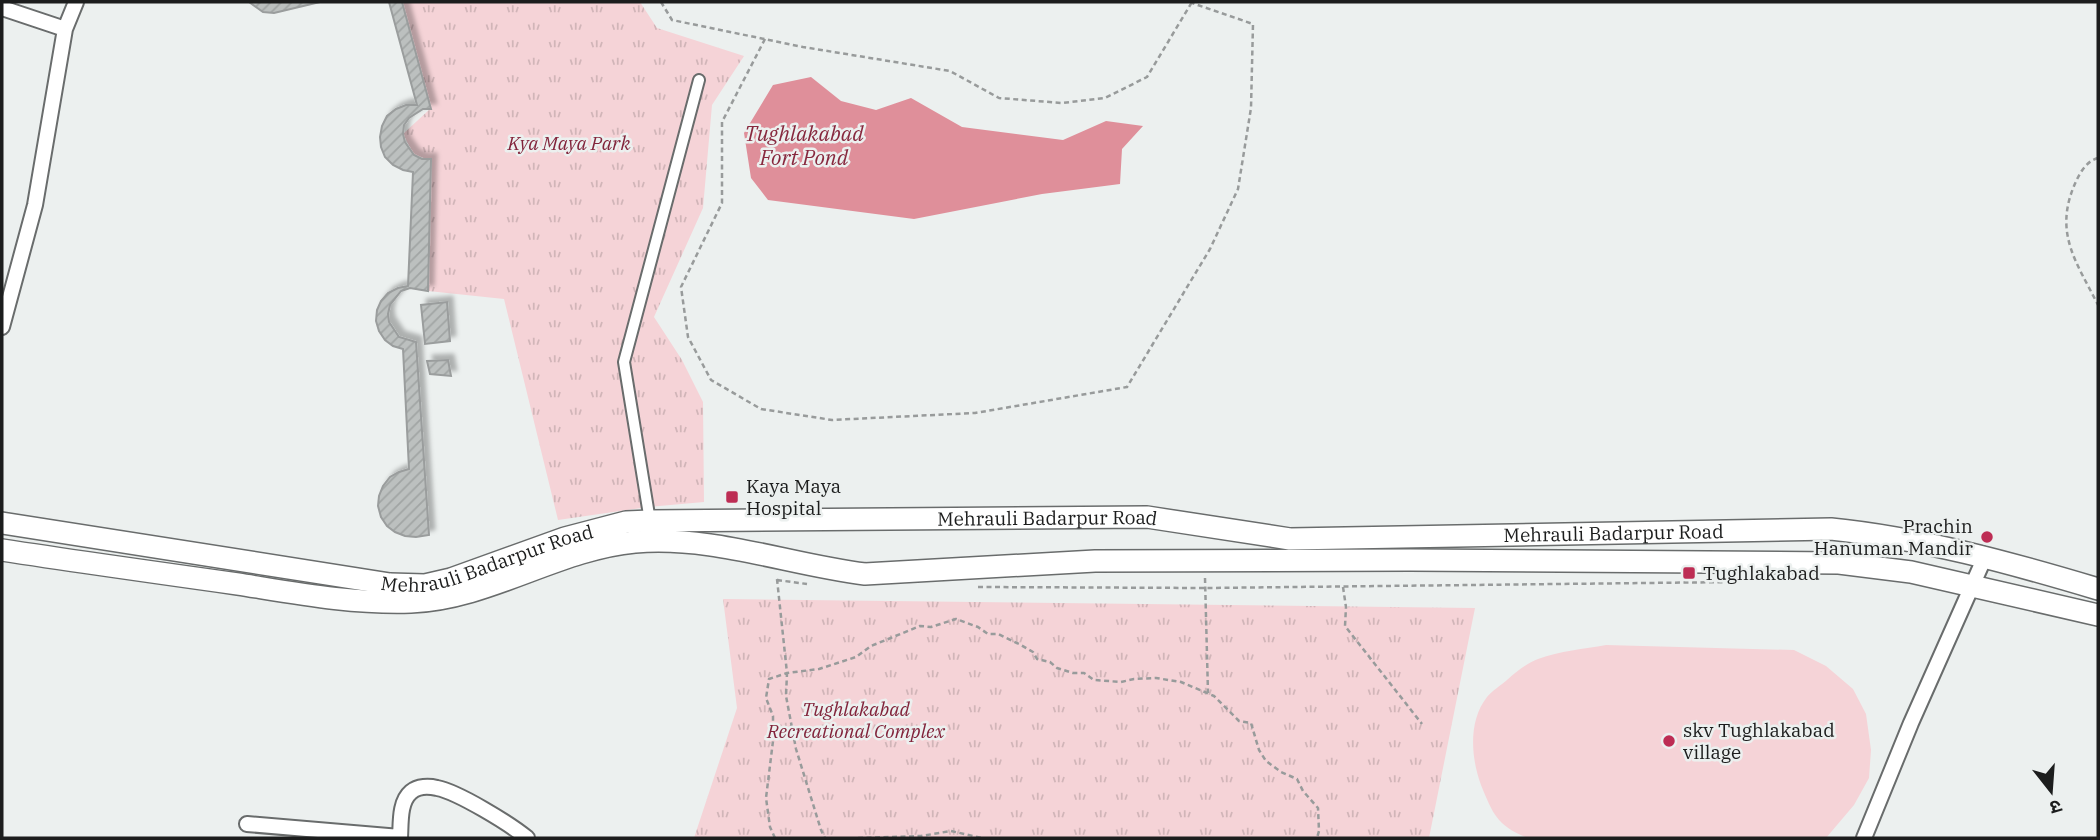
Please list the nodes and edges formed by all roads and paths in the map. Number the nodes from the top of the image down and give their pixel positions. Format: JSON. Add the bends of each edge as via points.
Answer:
{"nodes":[{"id":1,"x":76,"y":2,"type":"edge"},
{"id":2,"x":661,"y":2,"type":"edge"},
{"id":3,"x":1192,"y":2,"type":"edge"},
{"id":4,"x":2,"y":8,"type":"edge"},
{"id":5,"x":65,"y":29,"type":"junction"},
{"id":6,"x":765,"y":39,"type":"junction"},
{"id":7,"x":699,"y":80,"type":"dead end"},
{"id":8,"x":2098,"y":158,"type":"edge"},
{"id":9,"x":2098,"y":305,"type":"edge"},
{"id":10,"x":2,"y":327,"type":"edge"},
{"id":11,"x":650,"y":521,"type":"junction"},
{"id":12,"x":2,"y":523,"type":"edge"},
{"id":13,"x":2,"y":550,"type":"edge"},
{"id":14,"x":775,"y":558,"type":"junction"},
{"id":15,"x":1984,"y":559,"type":"junction"},
{"id":16,"x":1205,"y":560,"type":"junction"},
{"id":17,"x":777,"y":580,"type":"junction"},
{"id":18,"x":1740,"y":582,"type":"dead end"},
{"id":19,"x":813,"y":585,"type":"dead end"},
{"id":20,"x":976,"y":587,"type":"dead end"},
{"id":21,"x":1343,"y":587,"type":"junction"},
{"id":22,"x":1973,"y":587,"type":"junction"},
{"id":23,"x":1206,"y":588,"type":"junction"},
{"id":24,"x":2098,"y":589,"type":"edge"},
{"id":25,"x":2098,"y":615,"type":"edge"},
{"id":26,"x":787,"y":673,"type":"junction"},
{"id":27,"x":1208,"y":693,"type":"junction"},
{"id":28,"x":1422,"y":724,"type":"dead end"},
{"id":29,"x":247,"y":824,"type":"dead end"},
{"id":30,"x":400,"y":838,"type":"edge"},
{"id":31,"x":527,"y":838,"type":"edge"},
{"id":32,"x":775,"y":838,"type":"edge"},
{"id":33,"x":825,"y":838,"type":"edge"},
{"id":34,"x":858,"y":838,"type":"edge"},
{"id":35,"x":982,"y":838,"type":"edge"},
{"id":36,"x":1317,"y":838,"type":"edge"},
{"id":37,"x":1864,"y":838,"type":"edge"}],
"edges":[{"from":1,"to":5,"type":"street"},
{"from":2,"to":6,"type":"path","via":[[672,20]]},
{"from":3,"to":6,"type":"path","via":[[1147,77],[1105,98],[1062,103],[999,98],[950,71]]},
{"from":3,"to":6,"type":"path","via":[[1253,24],[1251,108],[1238,189],[1210,249],[1127,387],[975,413],[832,420],[761,409],[710,380],[688,337],[681,287],[722,203],[722,122]]},
{"from":4,"to":5,"type":"street"},
{"from":5,"to":10,"type":"street","via":[[35,205]]},
{"from":7,"to":11,"type":"street","via":[[624,362]]},
{"from":8,"to":9,"type":"path","via":[[2077,177],[2065,224],[2071,253]]},
{"from":11,"to":12,"type":"main road","name":"Mehrauli Badarpur Road","via":[[626,522],[565,538],[425,585],[390,584]]},
{"from":11,"to":15,"type":"main road","name":"Mehrauli Badarpur Road","via":[[1147,517],[1290,539],[1831,529],[1873,533]]},
{"from":13,"to":14,"type":"main road","name":"Mehrauli Badarpur Road","via":[[350,601],[414,602],[476,590],[607,546],[635,542],[692,542]]},
{"from":14,"to":16,"type":"main road","name":"Mehrauli Badarpur Road","via":[[865,574],[1095,561]]},
{"from":14,"to":17,"type":"path"},
{"from":15,"to":22,"type":"street"},
{"from":15,"to":24,"type":"main road","name":"Mehrauli Badarpur Road"},
{"from":16,"to":22,"type":"main road","name":"Mehrauli Badarpur Road","via":[[1839,564],[1910,572]]},
{"from":16,"to":23,"type":"path"},
{"from":17,"to":19,"type":"path"},
{"from":17,"to":26,"type":"path"},
{"from":18,"to":21,"type":"path"},
{"from":20,"to":23,"type":"path"},
{"from":21,"to":23,"type":"path"},
{"from":21,"to":28,"type":"path","via":[[1345,626]]},
{"from":22,"to":25,"type":"main road","name":"Mehrauli Badarpur Road"},
{"from":22,"to":37,"type":"street"},
{"from":23,"to":27,"type":"path"},
{"from":26,"to":27,"type":"path","via":[[856,657],[920,626],[957,619],[1021,645],[1057,668],[1084,673],[1094,680],[1170,680]]},
{"from":26,"to":32,"type":"path","via":[[769,679],[766,698],[773,741],[767,807]]},
{"from":26,"to":33,"type":"path","via":[[786,696],[796,749]]},
{"from":27,"to":36,"type":"path","via":[[1239,721],[1251,723],[1266,761],[1297,779],[1318,808]]},
{"from":29,"to":30,"type":"street"},
{"from":30,"to":31,"type":"street","via":[[405,801],[421,787],[446,790]]},
{"from":34,"to":35,"type":"path","via":[[951,831]]}]}
